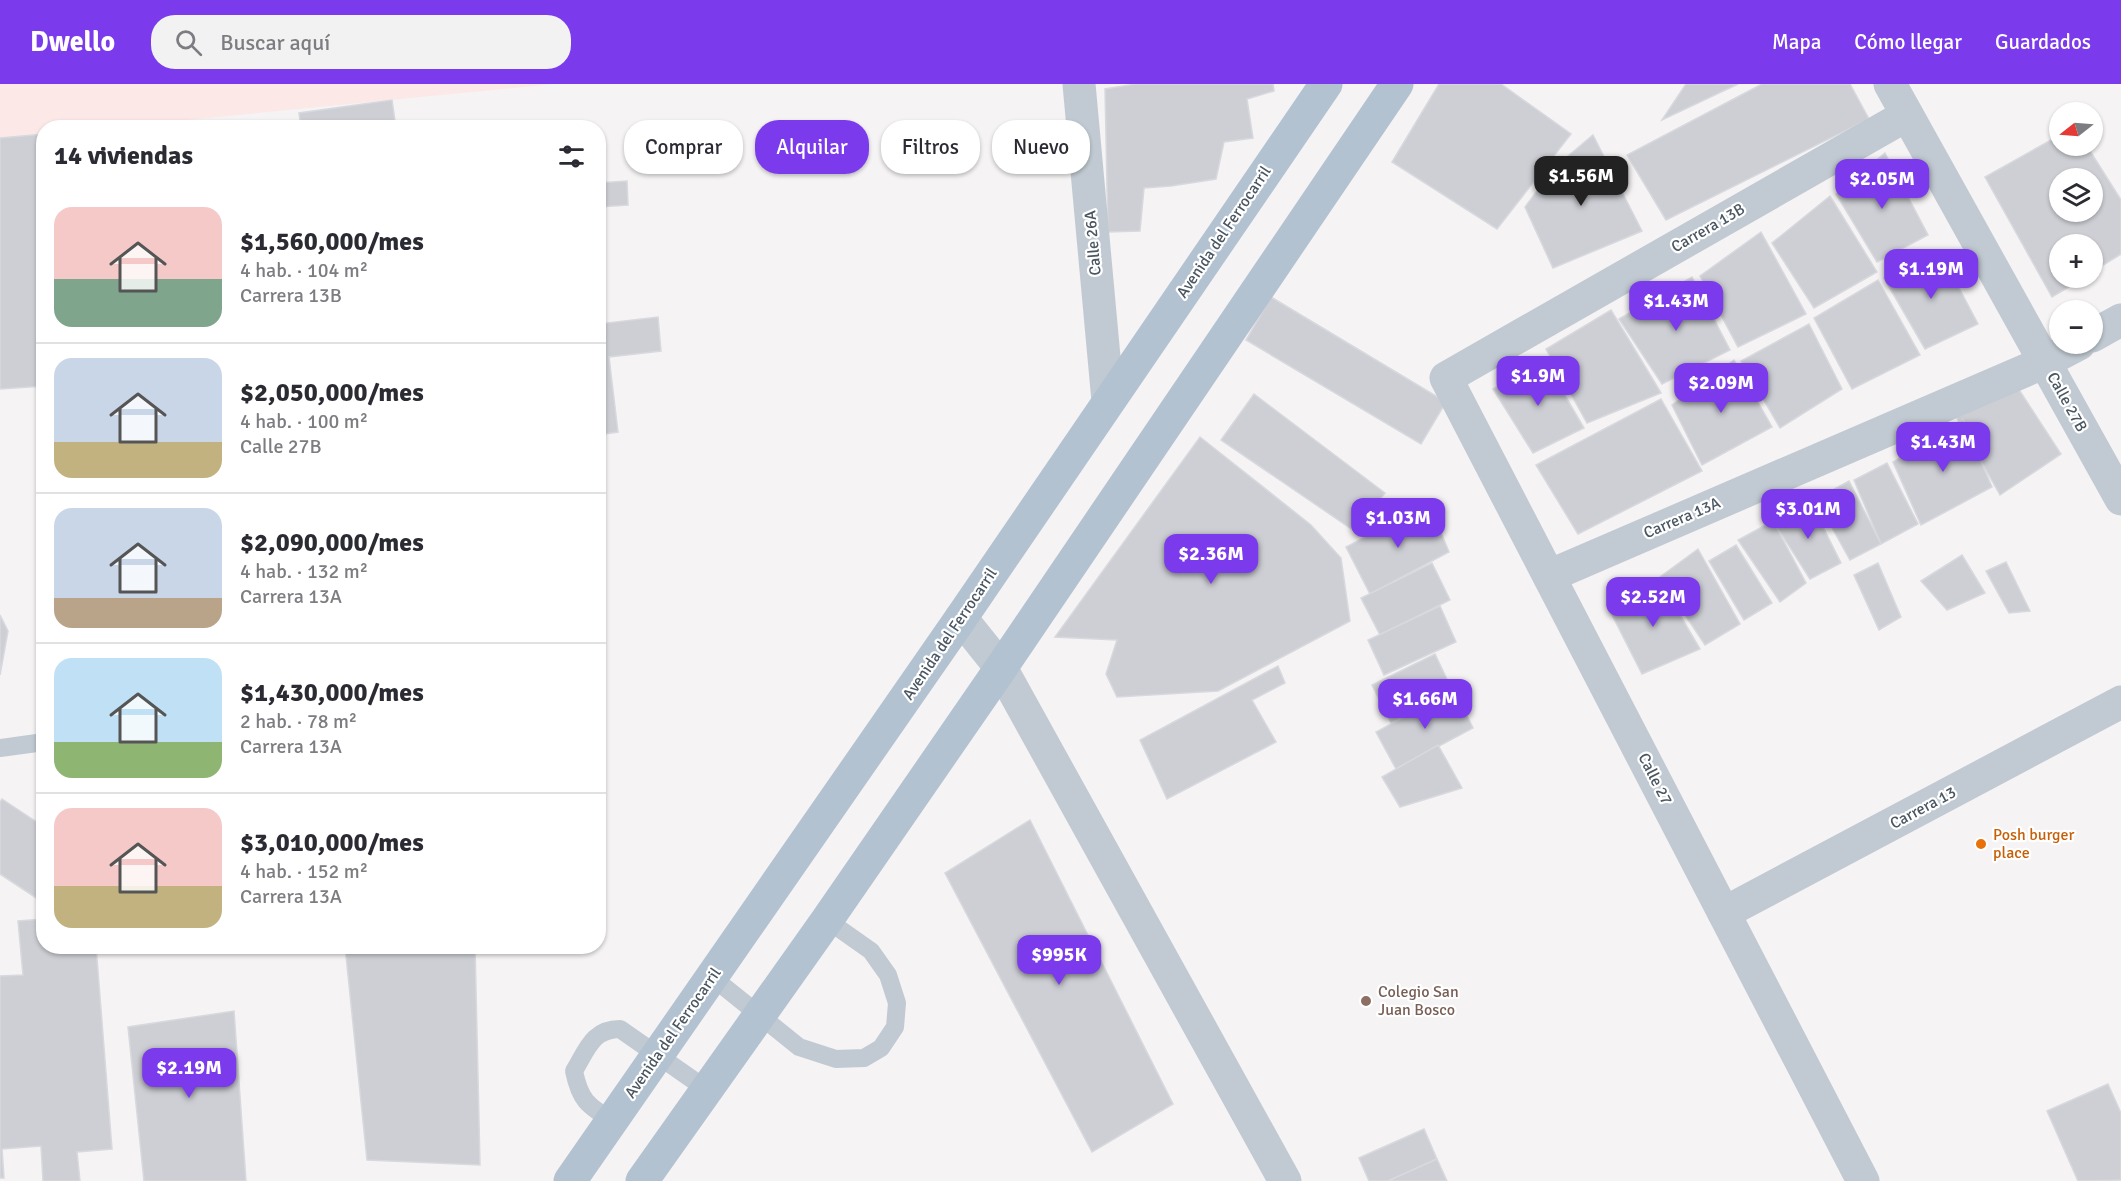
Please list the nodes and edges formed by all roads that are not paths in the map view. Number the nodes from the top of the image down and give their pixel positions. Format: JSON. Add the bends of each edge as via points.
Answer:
{"nodes":[{"id":1,"x":1079,"y":84,"type":"edge"},
{"id":2,"x":1326,"y":84,"type":"edge"},
{"id":3,"x":1397,"y":84,"type":"edge"},
{"id":4,"x":1890,"y":84,"type":"edge"},
{"id":5,"x":1304,"y":98,"type":"edge"},
{"id":6,"x":1907,"y":114,"type":"junction"},
{"id":7,"x":2121,"y":320,"type":"edge"},
{"id":8,"x":2103,"y":330,"type":"edge"},
{"id":9,"x":2061,"y":354,"type":"edge"},
{"id":10,"x":2045,"y":363,"type":"junction"},
{"id":11,"x":1446,"y":378,"type":"joint"},
{"id":12,"x":1108,"y":401,"type":"junction"},
{"id":13,"x":2121,"y":499,"type":"edge"},
{"id":14,"x":1549,"y":576,"type":"junction"},
{"id":15,"x":961,"y":618,"type":"junction"},
{"id":16,"x":1001,"y":668,"type":"junction"},
{"id":17,"x":2121,"y":702,"type":"edge"},
{"id":18,"x":36,"y":743,"type":"edge"},
{"id":19,"x":0,"y":748,"type":"edge"},
{"id":20,"x":1724,"y":913,"type":"junction"},
{"id":21,"x":827,"y":920,"type":"junction"},
{"id":22,"x":712,"y":977,"type":"junction"},
{"id":23,"x":759,"y":1014,"type":"junction"},
{"id":24,"x":658,"y":1056,"type":"junction"},
{"id":25,"x":706,"y":1089,"type":"junction"},
{"id":26,"x":612,"y":1121,"type":"junction"},
{"id":27,"x":570,"y":1181,"type":"edge"},
{"id":28,"x":642,"y":1181,"type":"edge"},
{"id":29,"x":1285,"y":1181,"type":"edge"},
{"id":30,"x":1863,"y":1181,"type":"edge"}],
"edges":[{"from":1,"to":12,"type":"street","name":"Calle 26A"},
{"from":2,"to":5,"type":"main road","name":"Avenida del Ferrocarril"},
{"from":3,"to":16,"type":"main road"},
{"from":4,"to":6,"type":"street","name":"Calle 27B"},
{"from":5,"to":12,"type":"main road","name":"Avenida del Ferrocarril"},
{"from":6,"to":10,"type":"street","name":"Calle 27B"},
{"from":6,"to":11,"type":"street","name":"Carrera 13B"},
{"from":7,"to":8,"type":"street"},
{"from":9,"to":10,"type":"street","name":"Carrera 13A"},
{"from":10,"to":13,"type":"street","name":"Calle 27B"},
{"from":10,"to":14,"type":"street","name":"Carrera 13A"},
{"from":11,"to":14,"type":"street","name":"Calle 27"},
{"from":12,"to":15,"type":"main road","name":"Avenida del Ferrocarril"},
{"from":14,"to":20,"type":"street","name":"Calle 27"},
{"from":15,"to":16,"type":"street"},
{"from":15,"to":22,"type":"main road","name":"Avenida del Ferrocarril"},
{"from":16,"to":21,"type":"main road"},
{"from":16,"to":29,"type":"street"},
{"from":17,"to":20,"type":"street","name":"Carrera 13"},
{"from":18,"to":19,"type":"lane"},
{"from":20,"to":30,"type":"street","name":"Calle 27"},
{"from":21,"to":23,"type":"main road"},
{"from":21,"to":23,"type":"lane","via":[[871,951],[888,975],[897,1003],[895,1027],[881,1048],[864,1058],[836,1059],[799,1047]]},
{"from":22,"to":23,"type":"lane"},
{"from":22,"to":24,"type":"main road","name":"Avenida del Ferrocarril"},
{"from":23,"to":25,"type":"main road"},
{"from":24,"to":25,"type":"lane"},
{"from":24,"to":26,"type":"main road","name":"Avenida del Ferrocarril"},
{"from":24,"to":26,"type":"lane","via":[[620,1029],[606,1029],[593,1039],[573,1071],[578,1089],[590,1106]]},
{"from":25,"to":28,"type":"main road"},
{"from":26,"to":27,"type":"main road","name":"Avenida del Ferrocarril"}]}
